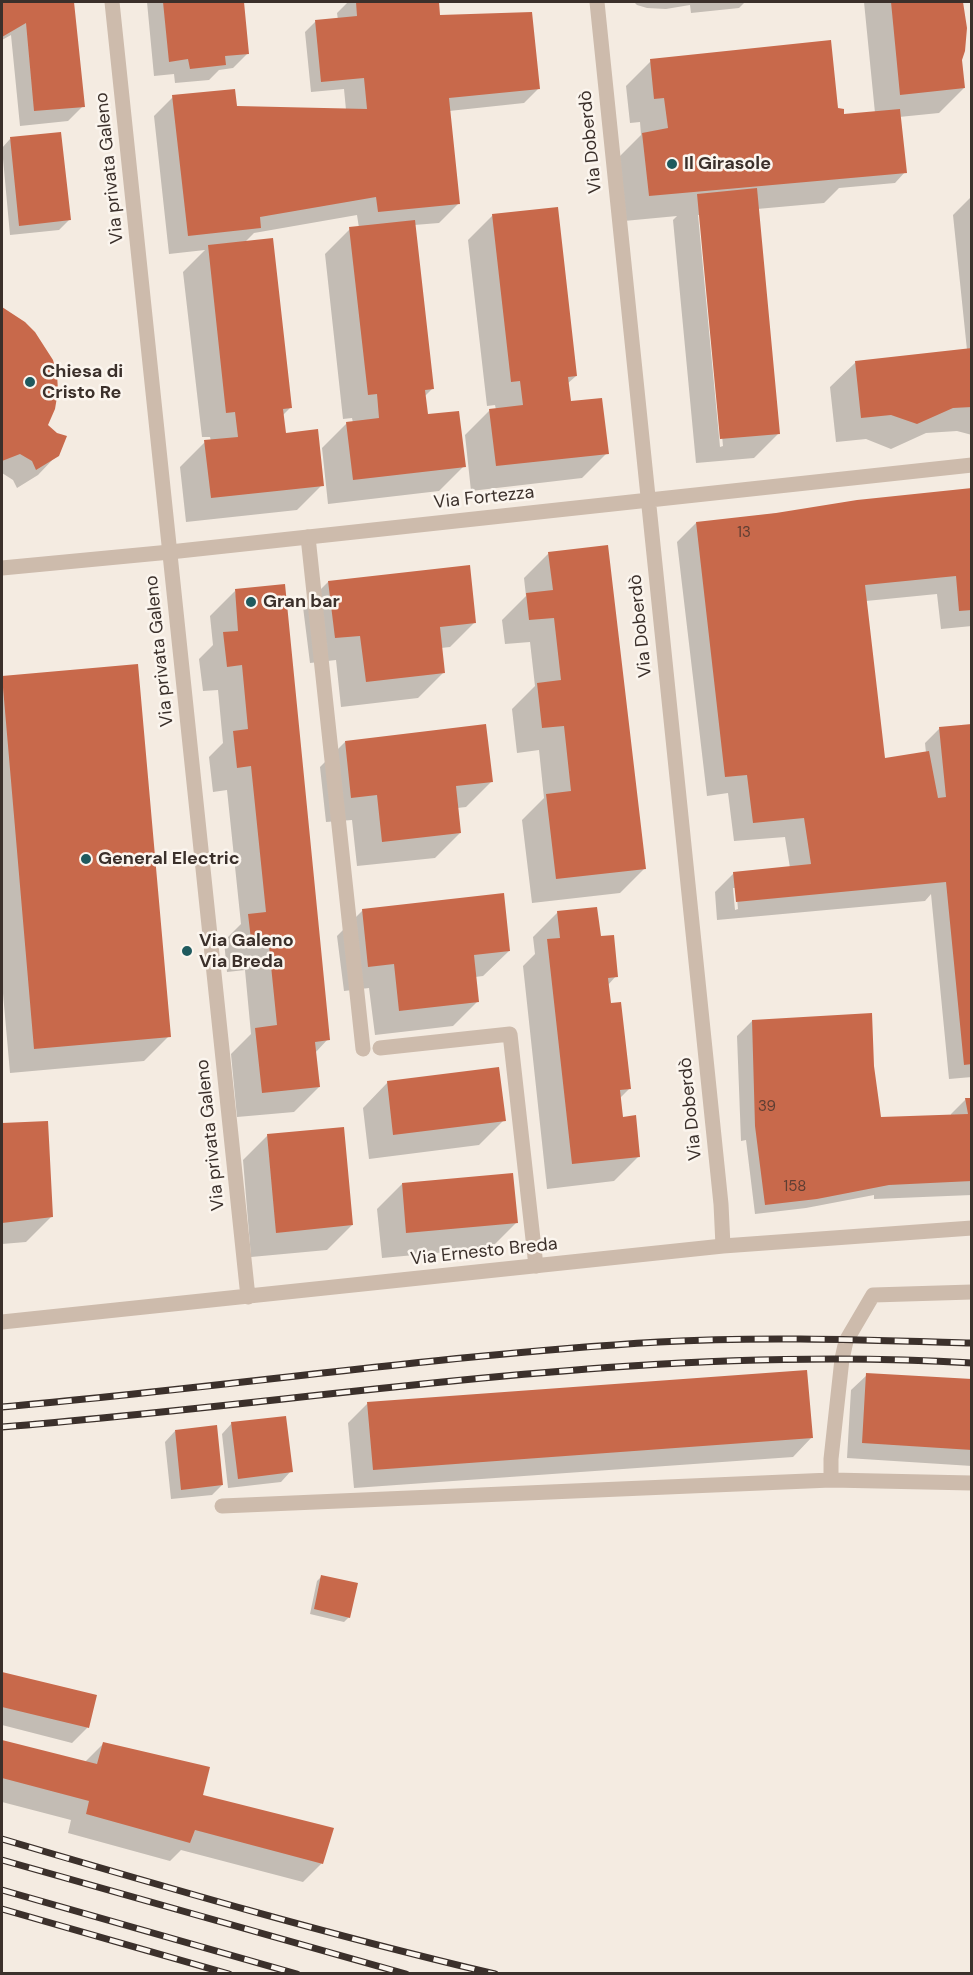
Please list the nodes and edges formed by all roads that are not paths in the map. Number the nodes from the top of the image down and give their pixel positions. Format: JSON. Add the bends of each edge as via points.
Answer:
{"nodes":[{"id":1,"x":112,"y":2,"type":"edge"},
{"id":2,"x":597,"y":2,"type":"edge"},
{"id":3,"x":972,"y":465,"type":"edge"},
{"id":4,"x":647,"y":500,"type":"junction"},
{"id":5,"x":308,"y":537,"type":"junction"},
{"id":6,"x":170,"y":552,"type":"junction"},
{"id":7,"x":2,"y":568,"type":"edge"},
{"id":8,"x":380,"y":1048,"type":"dead end"},
{"id":9,"x":363,"y":1049,"type":"dead end"},
{"id":10,"x":972,"y":1228,"type":"edge"},
{"id":11,"x":723,"y":1246,"type":"junction"},
{"id":12,"x":536,"y":1266,"type":"junction"},
{"id":13,"x":972,"y":1292,"type":"edge"},
{"id":14,"x":248,"y":1297,"type":"junction"},
{"id":15,"x":2,"y":1322,"type":"edge"},
{"id":16,"x":831,"y":1480,"type":"junction"},
{"id":17,"x":972,"y":1483,"type":"edge"},
{"id":18,"x":222,"y":1506,"type":"dead end"}],
"edges":[{"from":1,"to":6,"type":"street","name":"Via privata Galeno"},
{"from":2,"to":4,"type":"street","name":"Via Doberdò"},
{"from":3,"to":4,"type":"street","name":"Via Fortezza"},
{"from":4,"to":5,"type":"street","name":"Via Fortezza"},
{"from":4,"to":11,"type":"street","name":"Via Doberdò"},
{"from":5,"to":6,"type":"street","name":"Via Fortezza"},
{"from":5,"to":9,"type":"street"},
{"from":6,"to":7,"type":"street","name":"Via Fortezza"},
{"from":6,"to":14,"type":"street","name":"Via privata Galeno"},
{"from":8,"to":12,"type":"street","via":[[510,1034]]},
{"from":10,"to":11,"type":"street","name":"Via Ernesto Breda"},
{"from":11,"to":12,"type":"street","name":"Via Ernesto Breda"},
{"from":12,"to":14,"type":"street","name":"Via Ernesto Breda"},
{"from":13,"to":16,"type":"street","via":[[873,1295],[846,1341]]},
{"from":14,"to":15,"type":"street","name":"Via Ernesto Breda"},
{"from":16,"to":17,"type":"street"},
{"from":16,"to":18,"type":"street"}]}
